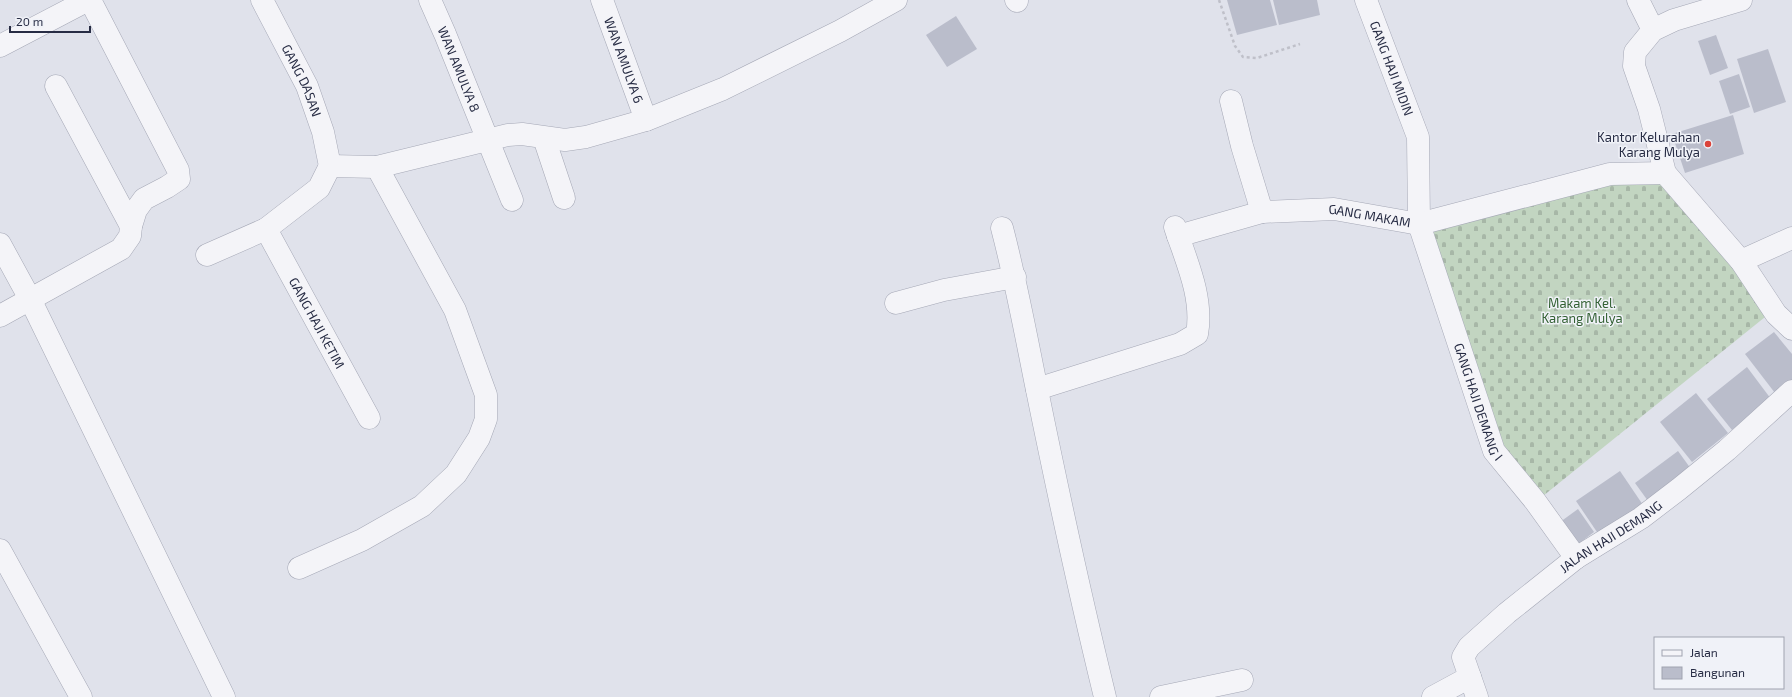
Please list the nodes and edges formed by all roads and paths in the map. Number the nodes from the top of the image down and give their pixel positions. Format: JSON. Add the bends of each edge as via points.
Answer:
{"nodes":[{"id":1,"x":89,"y":0,"type":"edge"},
{"id":2,"x":262,"y":0,"type":"edge"},
{"id":3,"x":430,"y":0,"type":"edge"},
{"id":4,"x":602,"y":0,"type":"edge"},
{"id":5,"x":896,"y":0,"type":"edge"},
{"id":6,"x":1219,"y":0,"type":"edge"},
{"id":7,"x":1366,"y":0,"type":"edge"},
{"id":8,"x":1638,"y":0,"type":"edge"},
{"id":9,"x":1741,"y":0,"type":"edge"},
{"id":10,"x":1653,"y":30,"type":"junction"},
{"id":11,"x":1300,"y":44,"type":"dead end"},
{"id":12,"x":0,"y":46,"type":"edge"},
{"id":13,"x":56,"y":86,"type":"dead end"},
{"id":14,"x":1231,"y":101,"type":"dead end"},
{"id":15,"x":646,"y":120,"type":"junction"},
{"id":16,"x":1418,"y":137,"type":"joint"},
{"id":17,"x":544,"y":138,"type":"junction"},
{"id":18,"x":488,"y":139,"type":"junction"},
{"id":19,"x":330,"y":166,"type":"junction"},
{"id":20,"x":377,"y":167,"type":"junction"},
{"id":21,"x":1665,"y":173,"type":"junction"},
{"id":22,"x":564,"y":198,"type":"dead end"},
{"id":23,"x":512,"y":200,"type":"dead end"},
{"id":24,"x":1262,"y":212,"type":"junction"},
{"id":25,"x":1419,"y":224,"type":"junction"},
{"id":26,"x":131,"y":226,"type":"junction"},
{"id":27,"x":1002,"y":228,"type":"dead end"},
{"id":28,"x":266,"y":229,"type":"junction"},
{"id":29,"x":1792,"y":238,"type":"edge"},
{"id":30,"x":0,"y":244,"type":"edge"},
{"id":31,"x":207,"y":255,"type":"dead end"},
{"id":32,"x":1741,"y":261,"type":"junction"},
{"id":33,"x":1015,"y":277,"type":"junction"},
{"id":34,"x":30,"y":300,"type":"junction"},
{"id":35,"x":896,"y":303,"type":"dead end"},
{"id":36,"x":0,"y":316,"type":"edge"},
{"id":37,"x":1792,"y":329,"type":"edge"},
{"id":38,"x":1037,"y":389,"type":"junction"},
{"id":39,"x":1792,"y":391,"type":"edge"},
{"id":40,"x":369,"y":418,"type":"dead end"},
{"id":41,"x":1,"y":552,"type":"edge"},
{"id":42,"x":1576,"y":558,"type":"junction"},
{"id":43,"x":299,"y":568,"type":"dead end"},
{"id":44,"x":1242,"y":680,"type":"dead end"},
{"id":45,"x":1474,"y":687,"type":"edge"},
{"id":46,"x":81,"y":697,"type":"edge"},
{"id":47,"x":224,"y":697,"type":"edge"},
{"id":48,"x":1105,"y":697,"type":"edge"},
{"id":49,"x":1161,"y":697,"type":"edge"},
{"id":50,"x":1433,"y":697,"type":"edge"}],
"edges":[{"from":1,"to":12,"type":"street"},
{"from":1,"to":26,"type":"street","via":[[178,170],[178,179],[167,188],[144,198],[136,210]]},
{"from":2,"to":19,"type":"street","name":"GANG DASAN","via":[[307,86],[323,132]]},
{"from":3,"to":18,"type":"street","name":"WAN AMULYA 8"},
{"from":4,"to":15,"type":"street","name":"WAN AMULYA 6"},
{"from":5,"to":15,"type":"street","via":[[723,89]]},
{"from":6,"to":11,"type":"path","via":[[1235,46],[1243,57],[1258,58]]},
{"from":7,"to":16,"type":"street","name":"GANG HAJI MIDIN"},
{"from":8,"to":10,"type":"street"},
{"from":9,"to":10,"type":"street","via":[[1674,20]]},
{"from":10,"to":21,"type":"street","via":[[1635,52],[1634,66],[1650,109]]},
{"from":13,"to":26,"type":"street"},
{"from":14,"to":24,"type":"street"},
{"from":15,"to":17,"type":"street","via":[[586,137],[565,140]]},
{"from":16,"to":25,"type":"street","name":"GANG HAJI DEMANG I"},
{"from":17,"to":18,"type":"street","via":[[522,134]]},
{"from":17,"to":22,"type":"street"},
{"from":18,"to":20,"type":"street"},
{"from":18,"to":23,"type":"street","name":"WAN AMULYA 8"},
{"from":19,"to":20,"type":"street"},
{"from":19,"to":28,"type":"street","via":[[320,188]]},
{"from":20,"to":43,"type":"street","via":[[455,310],[486,395],[486,419],[479,438],[456,474],[422,506],[362,540]]},
{"from":21,"to":25,"type":"street","name":"GANG MAKAM","via":[[1610,174]]},
{"from":21,"to":32,"type":"street"},
{"from":24,"to":25,"type":"street","name":"GANG MAKAM","via":[[1334,209]]},
{"from":24,"to":38,"type":"street","name":"GANG MAKAM","via":[[1176,232],[1194,281],[1199,323],[1197,334],[1180,344]]},
{"from":25,"to":42,"type":"street","name":"GANG HAJI DEMANG I","via":[[1494,452],[1535,501]]},
{"from":26,"to":34,"type":"street","via":[[130,236],[121,249]]},
{"from":27,"to":33,"type":"street"},
{"from":28,"to":31,"type":"street"},
{"from":28,"to":40,"type":"street","name":"GANG HAJI KETIM"},
{"from":29,"to":32,"type":"street"},
{"from":30,"to":34,"type":"street"},
{"from":32,"to":37,"type":"street","via":[[1776,314]]},
{"from":33,"to":35,"type":"street","via":[[944,290]]},
{"from":33,"to":38,"type":"street"},
{"from":34,"to":36,"type":"street"},
{"from":34,"to":47,"type":"street"},
{"from":38,"to":48,"type":"street","via":[[1090,639]]},
{"from":39,"to":42,"type":"street","name":"JALAN HAJI DEMANG","via":[[1727,450],[1641,518]]},
{"from":41,"to":46,"type":"street"},
{"from":42,"to":45,"type":"street","name":"JALAN HAJI DEMANG","via":[[1469,647],[1463,657]]},
{"from":44,"to":49,"type":"street"},
{"from":45,"to":50,"type":"street"}]}
